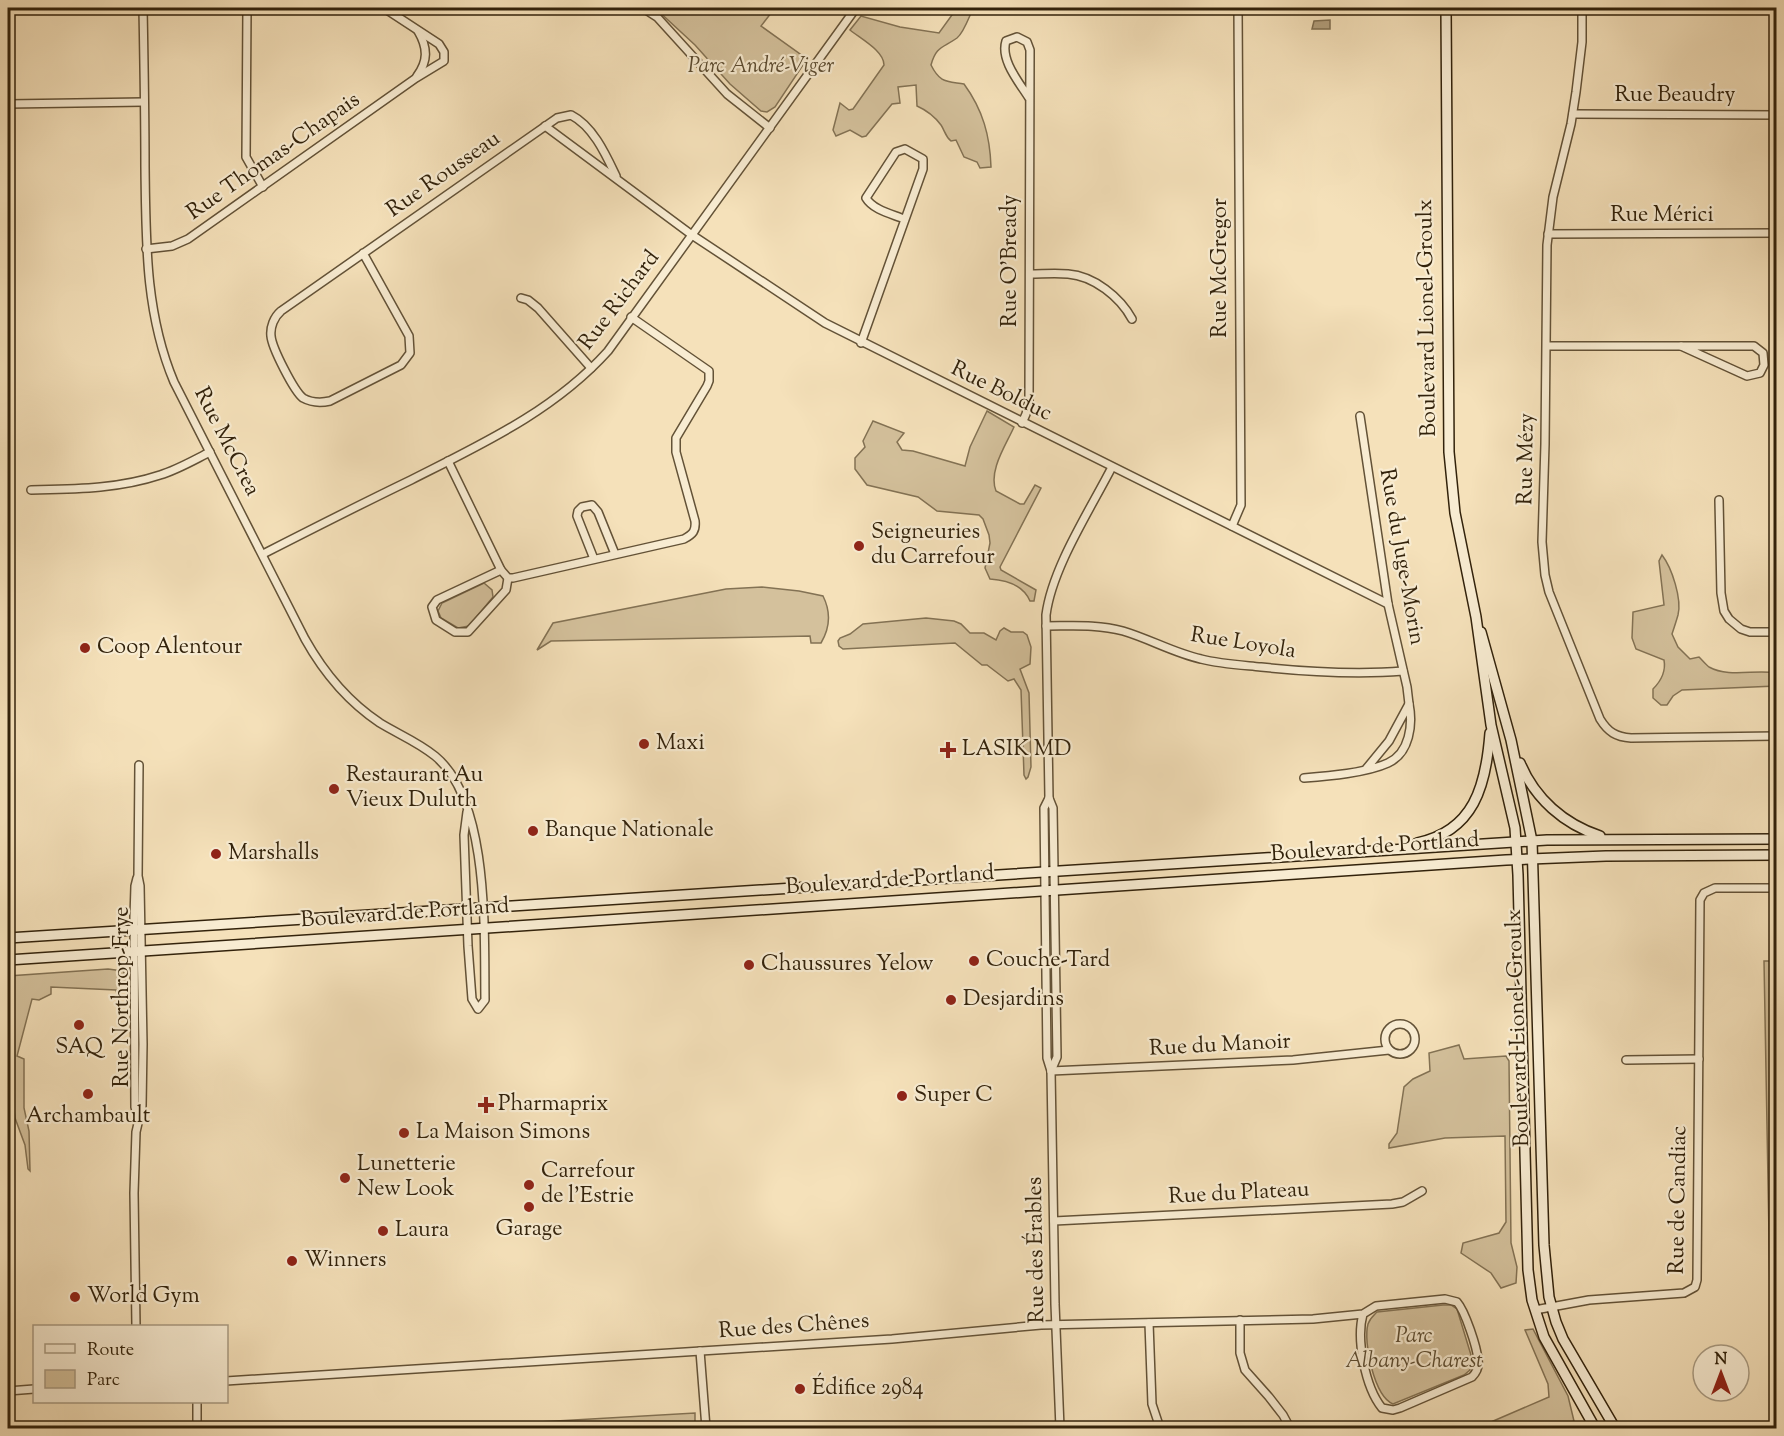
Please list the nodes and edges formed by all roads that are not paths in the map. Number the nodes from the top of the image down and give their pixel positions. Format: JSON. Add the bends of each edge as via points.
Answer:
{"nodes":[{"id":1,"x":143,"y":8,"type":"edge"},
{"id":2,"x":247,"y":8,"type":"edge"},
{"id":3,"x":384,"y":8,"type":"edge"},
{"id":4,"x":643,"y":8,"type":"edge"},
{"id":5,"x":856,"y":8,"type":"edge"},
{"id":6,"x":1238,"y":8,"type":"edge"},
{"id":7,"x":1582,"y":8,"type":"edge"},
{"id":8,"x":1445,"y":10,"type":"edge"},
{"id":9,"x":418,"y":31,"type":"junction"},
{"id":10,"x":416,"y":78,"type":"junction"},
{"id":11,"x":1029,"y":98,"type":"junction"},
{"id":12,"x":144,"y":102,"type":"junction"},
{"id":13,"x":8,"y":104,"type":"edge"},
{"id":14,"x":1573,"y":114,"type":"junction"},
{"id":15,"x":1776,"y":115,"type":"edge"},
{"id":16,"x":545,"y":126,"type":"junction"},
{"id":17,"x":770,"y":128,"type":"junction"},
{"id":18,"x":617,"y":179,"type":"junction"},
{"id":19,"x":264,"y":187,"type":"junction"},
{"id":20,"x":904,"y":219,"type":"junction"},
{"id":21,"x":1776,"y":233,"type":"edge"},
{"id":22,"x":1548,"y":234,"type":"junction"},
{"id":23,"x":692,"y":235,"type":"junction"},
{"id":24,"x":146,"y":249,"type":"junction"},
{"id":25,"x":363,"y":253,"type":"junction"},
{"id":26,"x":1030,"y":274,"type":"junction"},
{"id":27,"x":521,"y":298,"type":"dead end"},
{"id":28,"x":631,"y":317,"type":"junction"},
{"id":29,"x":1132,"y":319,"type":"dead end"},
{"id":30,"x":861,"y":343,"type":"junction"},
{"id":31,"x":1547,"y":346,"type":"junction"},
{"id":32,"x":1681,"y":346,"type":"junction"},
{"id":33,"x":591,"y":368,"type":"junction"},
{"id":34,"x":1360,"y":416,"type":"dead end"},
{"id":35,"x":1022,"y":423,"type":"junction"},
{"id":36,"x":210,"y":452,"type":"junction"},
{"id":37,"x":448,"y":461,"type":"junction"},
{"id":38,"x":1113,"y":467,"type":"junction"},
{"id":39,"x":30,"y":490,"type":"dead end"},
{"id":40,"x":1719,"y":500,"type":"dead end"},
{"id":41,"x":1232,"y":526,"type":"junction"},
{"id":42,"x":264,"y":554,"type":"junction"},
{"id":43,"x":615,"y":554,"type":"junction"},
{"id":44,"x":594,"y":559,"type":"junction"},
{"id":45,"x":501,"y":570,"type":"junction"},
{"id":46,"x":508,"y":578,"type":"junction"},
{"id":47,"x":1388,"y":604,"type":"junction"},
{"id":48,"x":1476,"y":617,"type":"junction"},
{"id":49,"x":1046,"y":626,"type":"junction"},
{"id":50,"x":1776,"y":632,"type":"edge"},
{"id":51,"x":1403,"y":671,"type":"junction"},
{"id":52,"x":1409,"y":704,"type":"junction"},
{"id":53,"x":1491,"y":725,"type":"junction"},
{"id":54,"x":1776,"y":736,"type":"edge"},
{"id":55,"x":1511,"y":740,"type":"junction"},
{"id":56,"x":139,"y":765,"type":"dead end"},
{"id":57,"x":1366,"y":769,"type":"junction"},
{"id":58,"x":1304,"y":778,"type":"dead end"},
{"id":59,"x":467,"y":812,"type":"junction"},
{"id":60,"x":1608,"y":839,"type":"junction"},
{"id":61,"x":1776,"y":839,"type":"edge"},
{"id":62,"x":1532,"y":841,"type":"junction"},
{"id":63,"x":1516,"y":842,"type":"junction"},
{"id":64,"x":1379,"y":851,"type":"junction"},
{"id":65,"x":1776,"y":855,"type":"edge"},
{"id":66,"x":1534,"y":858,"type":"junction"},
{"id":67,"x":1517,"y":859,"type":"junction"},
{"id":68,"x":1050,"y":872,"type":"junction"},
{"id":69,"x":1776,"y":888,"type":"edge"},
{"id":70,"x":1050,"y":889,"type":"junction"},
{"id":71,"x":466,"y":909,"type":"junction"},
{"id":72,"x":483,"y":909,"type":"junction"},
{"id":73,"x":483,"y":928,"type":"junction"},
{"id":74,"x":467,"y":929,"type":"junction"},
{"id":75,"x":138,"y":931,"type":"junction"},
{"id":76,"x":8,"y":939,"type":"edge"},
{"id":77,"x":138,"y":952,"type":"junction"},
{"id":78,"x":8,"y":960,"type":"edge"},
{"id":79,"x":1389,"y":1050,"type":"junction"},
{"id":80,"x":1699,"y":1059,"type":"junction"},
{"id":81,"x":1626,"y":1060,"type":"dead end"},
{"id":82,"x":1052,"y":1071,"type":"junction"},
{"id":83,"x":1422,"y":1191,"type":"dead end"},
{"id":84,"x":1054,"y":1221,"type":"junction"},
{"id":85,"x":1550,"y":1306,"type":"junction"},
{"id":86,"x":1535,"y":1310,"type":"junction"},
{"id":87,"x":1363,"y":1314,"type":"junction"},
{"id":88,"x":1240,"y":1320,"type":"junction"},
{"id":89,"x":1149,"y":1323,"type":"junction"},
{"id":90,"x":136,"y":1325,"type":"edge"},
{"id":91,"x":1057,"y":1325,"type":"junction"},
{"id":92,"x":700,"y":1351,"type":"junction"},
{"id":93,"x":228,"y":1381,"type":"edge"},
{"id":94,"x":33,"y":1389,"type":"edge"},
{"id":95,"x":8,"y":1391,"type":"edge"},
{"id":96,"x":197,"y":1403,"type":"edge"},
{"id":97,"x":197,"y":1428,"type":"edge"},
{"id":98,"x":705,"y":1428,"type":"edge"},
{"id":99,"x":1060,"y":1428,"type":"edge"},
{"id":100,"x":1160,"y":1428,"type":"edge"},
{"id":101,"x":1290,"y":1428,"type":"edge"},
{"id":102,"x":1595,"y":1428,"type":"edge"},
{"id":103,"x":1615,"y":1428,"type":"edge"}],
"edges":[{"from":1,"to":12,"type":"street","name":"Rue McCrea"},
{"from":2,"to":19,"type":"street","via":[[246,157]]},
{"from":3,"to":9,"type":"street","name":"Rue Thomas-Chapais"},
{"from":4,"to":17,"type":"street","via":[[657,17],[727,94]]},
{"from":5,"to":17,"type":"street","name":"Rue Richard"},
{"from":6,"to":41,"type":"street","name":"Rue McGregor","via":[[1241,505]]},
{"from":7,"to":14,"type":"street","name":"Rue Mézy","via":[[1580,68]]},
{"from":8,"to":48,"type":"main road","name":"Boulevard Lionel-Groulx","via":[[1449,452],[1455,513]]},
{"from":9,"to":10,"type":"street","via":[[426,54]]},
{"from":9,"to":10,"type":"street","name":"Rue Thomas-Chapais","via":[[439,44],[445,57]]},
{"from":10,"to":19,"type":"street","name":"Rue Thomas-Chapais"},
{"from":11,"to":11,"type":"street","name":"Rue O'Bready","via":[[1030,45],[1017,37],[1006,41],[1005,52]]},
{"from":11,"to":26,"type":"street","name":"Rue O'Bready"},
{"from":12,"to":13,"type":"street"},
{"from":12,"to":24,"type":"street","name":"Rue McCrea"},
{"from":14,"to":15,"type":"street","name":"Rue Beaudry"},
{"from":14,"to":22,"type":"street","name":"Rue Mézy"},
{"from":16,"to":18,"type":"street","name":"Rue Bolduc"},
{"from":16,"to":18,"type":"street","name":"Rue Bolduc","via":[[564,115],[582,122]]},
{"from":16,"to":25,"type":"street","name":"Rue Rousseau"},
{"from":17,"to":23,"type":"street","name":"Rue Richard"},
{"from":18,"to":23,"type":"street","name":"Rue Bolduc"},
{"from":19,"to":24,"type":"street","name":"Rue Thomas-Chapais","via":[[188,239],[172,246]]},
{"from":20,"to":20,"type":"street","via":[[924,163],[919,155],[905,148],[896,152],[866,198],[876,208]]},
{"from":20,"to":30,"type":"street"},
{"from":21,"to":22,"type":"street","name":"Rue Mérici"},
{"from":22,"to":31,"type":"street","name":"Rue Mézy"},
{"from":23,"to":28,"type":"street","name":"Rue Richard"},
{"from":23,"to":30,"type":"street","name":"Rue Bolduc"},
{"from":24,"to":36,"type":"street","name":"Rue McCrea","via":[[152,310],[161,348]]},
{"from":25,"to":25,"type":"street","name":"Rue Rousseau","via":[[274,320],[273,343],[294,387],[309,400],[330,401],[401,365],[410,353],[409,336]]},
{"from":26,"to":29,"type":"street","via":[[1084,278],[1114,295]]},
{"from":26,"to":35,"type":"street","name":"Rue O'Bready","via":[[1029,401]]},
{"from":27,"to":33,"type":"street","via":[[538,308]]},
{"from":28,"to":33,"type":"street","name":"Rue Richard"},
{"from":28,"to":43,"type":"street","via":[[709,371],[710,381],[676,438],[676,452],[695,521],[694,532],[684,539]]},
{"from":30,"to":35,"type":"street","name":"Rue Bolduc"},
{"from":31,"to":32,"type":"street"},
{"from":31,"to":54,"type":"street","name":"Rue Mézy","via":[[1542,542],[1545,575],[1600,719],[1621,738]]},
{"from":32,"to":32,"type":"street","via":[[1747,376],[1760,373],[1764,365],[1763,354],[1754,346]]},
{"from":33,"to":37,"type":"street","name":"Rue Richard","via":[[518,424]]},
{"from":34,"to":47,"type":"street","name":"Rue du Juge-Morin"},
{"from":35,"to":38,"type":"street","name":"Rue Bolduc"},
{"from":36,"to":39,"type":"street","via":[[133,483]]},
{"from":36,"to":42,"type":"street","name":"Rue McCrea"},
{"from":37,"to":42,"type":"street","name":"Rue Richard"},
{"from":37,"to":45,"type":"street"},
{"from":38,"to":41,"type":"street","name":"Rue Bolduc"},
{"from":38,"to":49,"type":"street","name":"Rue des Érables","via":[[1056,577]]},
{"from":40,"to":50,"type":"street","via":[[1724,610],[1741,629]]},
{"from":41,"to":47,"type":"street","name":"Rue Bolduc"},
{"from":42,"to":59,"type":"street","name":"Rue McCrea","via":[[305,639],[329,677],[364,712],[437,758],[456,784]]},
{"from":43,"to":44,"type":"street"},
{"from":43,"to":44,"type":"street","via":[[598,512],[587,505],[577,516]]},
{"from":44,"to":46,"type":"street"},
{"from":45,"to":46,"type":"street"},
{"from":45,"to":46,"type":"street","via":[[437,600],[432,607],[436,620],[455,632],[468,632],[506,590]]},
{"from":47,"to":51,"type":"street","name":"Rue du Juge-Morin"},
{"from":48,"to":53,"type":"main road","name":"Boulevard Lionel-Groulx"},
{"from":48,"to":55,"type":"main road","name":"Boulevard Lionel-Groulx"},
{"from":49,"to":51,"type":"street","name":"Rue Loyola","via":[[1107,628],[1215,662],[1338,674]]},
{"from":49,"to":68,"type":"street","name":"Rue des Érables","via":[[1048,798],[1053,808]]},
{"from":51,"to":52,"type":"street","name":"Rue du Juge-Morin"},
{"from":52,"to":57,"type":"street","via":[[1389,741]]},
{"from":52,"to":57,"type":"street","name":"Rue du Juge-Morin","via":[[1411,723],[1402,751],[1388,763]]},
{"from":53,"to":63,"type":"main road","name":"Boulevard Lionel-Groulx"},
{"from":53,"to":64,"type":"main road","via":[[1481,787],[1472,808],[1460,822],[1436,838]]},
{"from":55,"to":60,"type":"main road","via":[[1523,771],[1549,806],[1588,832]]},
{"from":55,"to":62,"type":"main road","name":"Boulevard Lionel-Groulx"},
{"from":56,"to":75,"type":"street","name":"Rue Northrop-Frye"},
{"from":57,"to":58,"type":"street","name":"Rue du Juge-Morin"},
{"from":59,"to":71,"type":"street"},
{"from":59,"to":72,"type":"street","name":"Rue McCrea","via":[[477,843]]},
{"from":60,"to":61,"type":"main road","name":"Boulevard de Portland"},
{"from":60,"to":62,"type":"main road","name":"Boulevard de Portland"},
{"from":62,"to":63,"type":"main road","name":"Boulevard de Portland"},
{"from":62,"to":66,"type":"main road","name":"Boulevard Lionel-Groulx"},
{"from":63,"to":64,"type":"main road","name":"Boulevard de Portland"},
{"from":63,"to":67,"type":"main road","name":"Boulevard Lionel-Groulx"},
{"from":64,"to":68,"type":"main road","name":"Boulevard de Portland"},
{"from":65,"to":66,"type":"main road","name":"Boulevard de Portland"},
{"from":66,"to":67,"type":"main road","name":"Boulevard de Portland"},
{"from":66,"to":85,"type":"main road","name":"Boulevard Lionel-Groulx","via":[[1544,1245]]},
{"from":67,"to":70,"type":"main road","name":"Boulevard de Portland"},
{"from":67,"to":86,"type":"main road","name":"Boulevard Lionel-Groulx","via":[[1527,1270]]},
{"from":68,"to":70,"type":"street","name":"Rue des Érables"},
{"from":68,"to":72,"type":"main road","name":"Boulevard de Portland"},
{"from":69,"to":80,"type":"street","name":"Rue de Candiac","via":[[1716,888],[1708,889],[1702,896]]},
{"from":70,"to":73,"type":"main road","name":"Boulevard de Portland"},
{"from":70,"to":82,"type":"street","name":"Rue des Érables","via":[[1047,1058]]},
{"from":71,"to":72,"type":"main road","name":"Boulevard de Portland"},
{"from":71,"to":74,"type":"street"},
{"from":71,"to":75,"type":"main road","name":"Boulevard de Portland"},
{"from":72,"to":73,"type":"street","name":"Rue McCrea"},
{"from":73,"to":74,"type":"main road","name":"Boulevard de Portland"},
{"from":73,"to":74,"type":"street","name":"Rue McCrea","via":[[485,1000],[478,1009],[472,999]]},
{"from":74,"to":77,"type":"main road","name":"Boulevard de Portland"},
{"from":75,"to":76,"type":"main road","name":"Boulevard de Portland"},
{"from":75,"to":77,"type":"street","name":"Rue Northrop-Frye"},
{"from":77,"to":78,"type":"main road","name":"Boulevard de Portland"},
{"from":77,"to":90,"type":"street","name":"Rue Northrop-Frye","via":[[142,1106],[134,1193]]},
{"from":79,"to":79,"type":"street","name":"Rue du Manoir","via":[[1402,1054],[1411,1050],[1414,1032],[1401,1024],[1387,1030],[1385,1041]]},
{"from":79,"to":82,"type":"street","name":"Rue du Manoir","via":[[1283,1061]]},
{"from":80,"to":81,"type":"street"},
{"from":80,"to":85,"type":"street","name":"Rue de Candiac","via":[[1695,1287],[1684,1293]]},
{"from":82,"to":84,"type":"street","name":"Rue des Érables"},
{"from":83,"to":84,"type":"street","name":"Rue du Plateau","via":[[1392,1204]]},
{"from":84,"to":91,"type":"street","name":"Rue des Érables"},
{"from":85,"to":86,"type":"street","name":"Rue de Candiac"},
{"from":85,"to":103,"type":"main road","name":"Boulevard Lionel-Groulx","via":[[1563,1339]]},
{"from":86,"to":102,"type":"main road","name":"Boulevard Lionel-Groulx","via":[[1544,1338]]},
{"from":87,"to":87,"type":"street","name":"Rue des Chênes","via":[[1360,1323],[1365,1371],[1382,1408],[1400,1408],[1476,1372],[1478,1355],[1457,1302],[1445,1299],[1376,1306]]},
{"from":87,"to":88,"type":"street","name":"Rue des Chênes"},
{"from":88,"to":89,"type":"street","name":"Rue des Chênes"},
{"from":88,"to":101,"type":"street","via":[[1241,1362]]},
{"from":89,"to":91,"type":"street","name":"Rue des Chênes"},
{"from":89,"to":100,"type":"street","via":[[1152,1404]]},
{"from":91,"to":92,"type":"street","name":"Rue des Chênes"},
{"from":91,"to":99,"type":"street","name":"Rue des Érables"},
{"from":92,"to":93,"type":"street","name":"Rue des Chênes"},
{"from":92,"to":98,"type":"street"},
{"from":94,"to":95,"type":"street"},
{"from":96,"to":97,"type":"street"}]}
